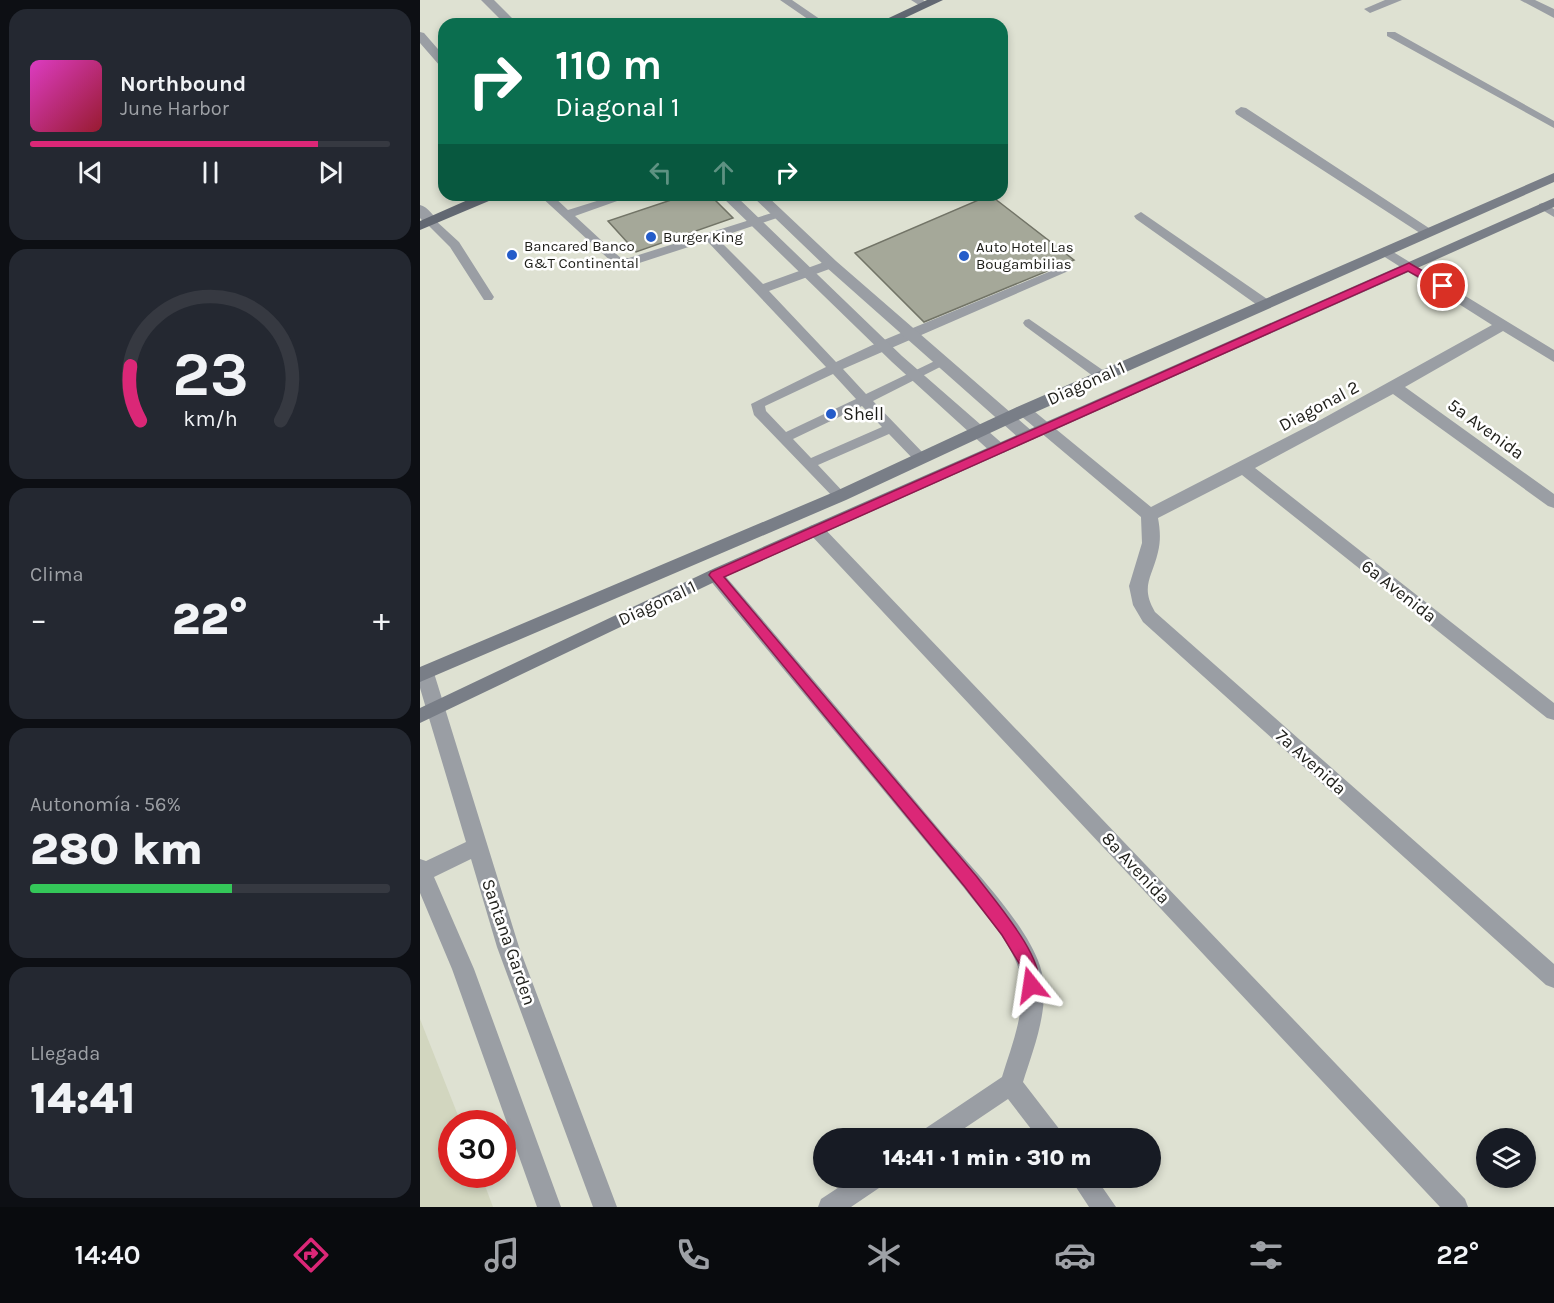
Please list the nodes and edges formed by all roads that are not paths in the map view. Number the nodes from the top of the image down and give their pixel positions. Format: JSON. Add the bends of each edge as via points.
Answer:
{"nodes":[{"id":1,"x":487,"y":0,"type":"edge"},
{"id":2,"x":785,"y":0,"type":"edge"},
{"id":3,"x":1396,"y":0,"type":"edge"},
{"id":4,"x":1526,"y":0,"type":"edge"},
{"id":5,"x":926,"y":2,"type":"edge"},
{"id":6,"x":1370,"y":9,"type":"dead end"},
{"id":7,"x":1554,"y":14,"type":"edge"},
{"id":8,"x":506,"y":18,"type":"edge"},
{"id":9,"x":813,"y":18,"type":"edge"},
{"id":10,"x":894,"y":18,"type":"edge"},
{"id":11,"x":1390,"y":34,"type":"dead end"},
{"id":12,"x":420,"y":36,"type":"edge"},
{"id":13,"x":438,"y":56,"type":"edge"},
{"id":14,"x":1241,"y":111,"type":"dead end"},
{"id":15,"x":1554,"y":125,"type":"edge"},
{"id":16,"x":1554,"y":177,"type":"edge"},
{"id":17,"x":477,"y":201,"type":"edge"},
{"id":18,"x":551,"y":201,"type":"edge"},
{"id":19,"x":609,"y":201,"type":"edge"},
{"id":20,"x":734,"y":201,"type":"edge"},
{"id":21,"x":765,"y":201,"type":"edge"},
{"id":22,"x":1550,"y":207,"type":"edge"},
{"id":23,"x":420,"y":209,"type":"edge"},
{"id":24,"x":779,"y":214,"type":"junction"},
{"id":25,"x":566,"y":215,"type":"junction"},
{"id":26,"x":1142,"y":216,"type":"dead end"},
{"id":27,"x":755,"y":222,"type":"junction"},
{"id":28,"x":425,"y":224,"type":"edge"},
{"id":29,"x":1428,"y":232,"type":"junction"},
{"id":30,"x":710,"y":237,"type":"junction"},
{"id":31,"x":1385,"y":251,"type":"junction"},
{"id":32,"x":831,"y":264,"type":"junction"},
{"id":33,"x":1409,"y":266,"type":"junction"},
{"id":34,"x":1067,"y":269,"type":"dead end"},
{"id":35,"x":807,"y":274,"type":"junction"},
{"id":36,"x":762,"y":289,"type":"junction"},
{"id":37,"x":488,"y":297,"type":"dead end"},
{"id":38,"x":1265,"y":304,"type":"junction"},
{"id":39,"x":1029,"y":323,"type":"dead end"},
{"id":40,"x":1503,"y":325,"type":"junction"},
{"id":41,"x":911,"y":334,"type":"junction"},
{"id":42,"x":883,"y":345,"type":"junction"},
{"id":43,"x":1554,"y":357,"type":"edge"},
{"id":44,"x":944,"y":362,"type":"junction"},
{"id":45,"x":833,"y":368,"type":"junction"},
{"id":46,"x":1102,"y":376,"type":"junction"},
{"id":47,"x":916,"y":377,"type":"junction"},
{"id":48,"x":1395,"y":388,"type":"junction"},
{"id":49,"x":864,"y":401,"type":"junction"},
{"id":50,"x":1023,"y":411,"type":"junction"},
{"id":51,"x":1007,"y":418,"type":"junction"},
{"id":52,"x":1044,"y":428,"type":"junction"},
{"id":53,"x":891,"y":429,"type":"junction"},
{"id":54,"x":980,"y":431,"type":"junction"},
{"id":55,"x":1027,"y":436,"type":"junction"},
{"id":56,"x":784,"y":438,"type":"junction"},
{"id":57,"x":998,"y":448,"type":"junction"},
{"id":58,"x":921,"y":459,"type":"junction"},
{"id":59,"x":809,"y":464,"type":"junction"},
{"id":60,"x":1245,"y":469,"type":"junction"},
{"id":61,"x":840,"y":496,"type":"junction"},
{"id":62,"x":1554,"y":502,"type":"edge"},
{"id":63,"x":1149,"y":514,"type":"junction"},
{"id":64,"x":816,"y":530,"type":"junction"},
{"id":65,"x":715,"y":575,"type":"junction"},
{"id":66,"x":422,"y":674,"type":"edge"},
{"id":67,"x":428,"y":712,"type":"edge"},
{"id":68,"x":1554,"y":713,"type":"edge"},
{"id":69,"x":478,"y":846,"type":"junction"},
{"id":70,"x":421,"y":870,"type":"edge"},
{"id":71,"x":1554,"y":978,"type":"edge"},
{"id":72,"x":1011,"y":1084,"type":"junction"},
{"id":73,"x":946,"y":1128,"type":"edge"},
{"id":74,"x":1044,"y":1128,"type":"edge"},
{"id":75,"x":858,"y":1188,"type":"edge"},
{"id":76,"x":1090,"y":1188,"type":"edge"},
{"id":77,"x":549,"y":1207,"type":"edge"},
{"id":78,"x":605,"y":1207,"type":"edge"},
{"id":79,"x":830,"y":1207,"type":"edge"},
{"id":80,"x":1104,"y":1207,"type":"edge"},
{"id":81,"x":1456,"y":1207,"type":"edge"}],
"edges":[{"from":1,"to":8,"type":"street"},
{"from":2,"to":9,"type":"lane"},
{"from":3,"to":6,"type":"street"},
{"from":4,"to":7,"type":"street"},
{"from":5,"to":10,"type":"main road"},
{"from":11,"to":15,"type":"lane"},
{"from":12,"to":13,"type":"street"},
{"from":14,"to":29,"type":"street"},
{"from":16,"to":29,"type":"main road","name":"Diagonal 1"},
{"from":17,"to":28,"type":"main road"},
{"from":18,"to":25,"type":"lane"},
{"from":19,"to":25,"type":"lane"},
{"from":20,"to":27,"type":"street"},
{"from":21,"to":24,"type":"street"},
{"from":22,"to":33,"type":"main road","name":"Diagonal 1"},
{"from":23,"to":28,"type":"street"},
{"from":24,"to":27,"type":"lane"},
{"from":24,"to":32,"type":"street"},
{"from":25,"to":30,"type":"lane","via":[[618,261],[639,261]]},
{"from":26,"to":38,"type":"street"},
{"from":27,"to":30,"type":"lane"},
{"from":27,"to":35,"type":"street"},
{"from":28,"to":37,"type":"lane","via":[[454,245]]},
{"from":29,"to":31,"type":"main road","name":"Diagonal 1"},
{"from":30,"to":36,"type":"lane"},
{"from":31,"to":33,"type":"street"},
{"from":31,"to":38,"type":"main road","name":"Diagonal 1"},
{"from":32,"to":35,"type":"lane"},
{"from":32,"to":41,"type":"street"},
{"from":33,"to":40,"type":"street"},
{"from":33,"to":52,"type":"main road","name":"Diagonal 1"},
{"from":34,"to":41,"type":"lane"},
{"from":35,"to":36,"type":"lane"},
{"from":35,"to":42,"type":"street"},
{"from":36,"to":45,"type":"lane"},
{"from":38,"to":46,"type":"main road","name":"Diagonal 1"},
{"from":39,"to":46,"type":"lane"},
{"from":40,"to":43,"type":"street"},
{"from":40,"to":48,"type":"street","name":"Diagonal 2"},
{"from":41,"to":42,"type":"lane"},
{"from":41,"to":44,"type":"street"},
{"from":42,"to":45,"type":"lane"},
{"from":42,"to":47,"type":"street"},
{"from":44,"to":47,"type":"lane"},
{"from":44,"to":51,"type":"street"},
{"from":45,"to":49,"type":"lane"},
{"from":45,"to":56,"type":"lane","via":[[758,404],[759,412]]},
{"from":46,"to":50,"type":"main road","name":"Diagonal 1"},
{"from":47,"to":49,"type":"lane"},
{"from":47,"to":54,"type":"street"},
{"from":48,"to":60,"type":"street","name":"Diagonal 2"},
{"from":48,"to":62,"type":"street","name":"5a Avenida"},
{"from":49,"to":53,"type":"lane"},
{"from":49,"to":56,"type":"lane"},
{"from":50,"to":51,"type":"main road","name":"Diagonal 1"},
{"from":50,"to":52,"type":"street"},
{"from":51,"to":54,"type":"main road","name":"Diagonal 1"},
{"from":51,"to":55,"type":"street"},
{"from":52,"to":55,"type":"main road","name":"Diagonal 1"},
{"from":52,"to":63,"type":"street"},
{"from":53,"to":58,"type":"lane"},
{"from":53,"to":59,"type":"lane"},
{"from":54,"to":57,"type":"street"},
{"from":54,"to":58,"type":"main road","name":"Diagonal 1"},
{"from":55,"to":57,"type":"main road","name":"Diagonal 1"},
{"from":56,"to":59,"type":"lane"},
{"from":57,"to":64,"type":"main road","name":"Diagonal 1"},
{"from":58,"to":61,"type":"main road","name":"Diagonal 1"},
{"from":59,"to":61,"type":"lane"},
{"from":60,"to":63,"type":"street","name":"Diagonal 2"},
{"from":60,"to":68,"type":"street","name":"6a Avenida"},
{"from":61,"to":66,"type":"main road","name":"Diagonal 1"},
{"from":63,"to":71,"type":"street","name":"7a Avenida","via":[[1151,543],[1138,584],[1139,602],[1149,617]]},
{"from":64,"to":65,"type":"main road","name":"Diagonal 1"},
{"from":64,"to":81,"type":"street","name":"8a Avenida"},
{"from":65,"to":67,"type":"main road","name":"Diagonal 1"},
{"from":65,"to":72,"type":"street","via":[[971,882],[1008,930],[1030,967],[1032,1003]]},
{"from":66,"to":67,"type":"street","name":"Santana Garden"},
{"from":67,"to":69,"type":"street","name":"Santana Garden"},
{"from":69,"to":70,"type":"street"},
{"from":69,"to":78,"type":"street","name":"Santana Garden","via":[[508,947]]},
{"from":70,"to":77,"type":"street","via":[[463,969]]},
{"from":72,"to":73,"type":"street"},
{"from":72,"to":74,"type":"street"},
{"from":75,"to":79,"type":"street"},
{"from":76,"to":80,"type":"street"}]}
